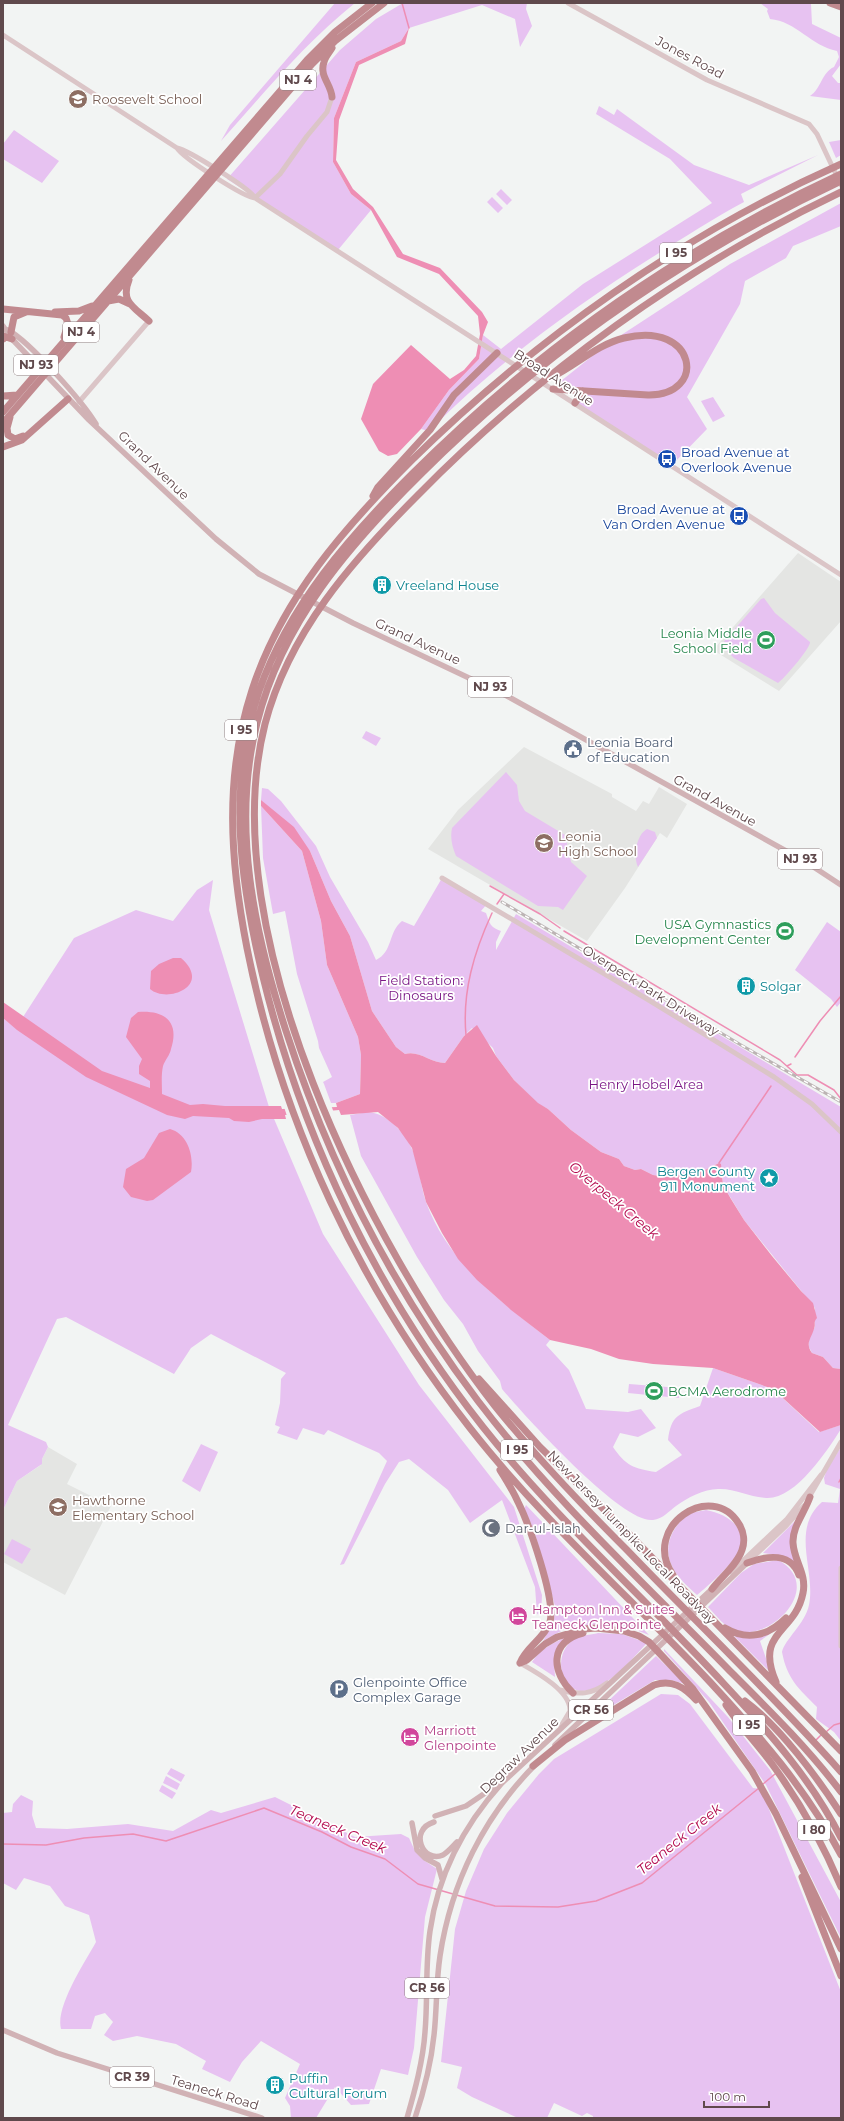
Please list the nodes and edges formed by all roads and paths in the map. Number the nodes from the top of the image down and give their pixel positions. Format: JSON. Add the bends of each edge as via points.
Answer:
{"nodes":[{"id":1,"x":372,"y":3,"type":"edge"},
{"id":2,"x":384,"y":3,"type":"edge"},
{"id":3,"x":568,"y":3,"type":"edge"},
{"id":4,"x":830,"y":3,"type":"edge"},
{"id":5,"x":841,"y":7,"type":"edge"},
{"id":6,"x":3,"y":35,"type":"edge"},
{"id":7,"x":335,"y":41,"type":"junction"},
{"id":8,"x":332,"y":97,"type":"joint"},
{"id":9,"x":841,"y":164,"type":"edge"},
{"id":10,"x":220,"y":166,"type":"junction"},
{"id":11,"x":841,"y":174,"type":"edge"},
{"id":12,"x":210,"y":177,"type":"junction"},
{"id":13,"x":841,"y":181,"type":"edge"},
{"id":14,"x":841,"y":185,"type":"edge"},
{"id":15,"x":841,"y":192,"type":"edge"},
{"id":16,"x":255,"y":198,"type":"junction"},
{"id":17,"x":131,"y":275,"type":"junction"},
{"id":18,"x":108,"y":302,"type":"junction"},
{"id":19,"x":95,"y":304,"type":"junction"},
{"id":20,"x":131,"y":305,"type":"junction"},
{"id":21,"x":3,"y":309,"type":"edge"},
{"id":22,"x":28,"y":312,"type":"junction"},
{"id":23,"x":51,"y":313,"type":"junction"},
{"id":24,"x":149,"y":321,"type":"joint"},
{"id":25,"x":8,"y":331,"type":"edge"},
{"id":26,"x":3,"y":339,"type":"edge"},
{"id":27,"x":60,"y":345,"type":"junction"},
{"id":28,"x":497,"y":353,"type":"junction"},
{"id":29,"x":534,"y":368,"type":"junction"},
{"id":30,"x":548,"y":378,"type":"junction"},
{"id":31,"x":553,"y":389,"type":"junction"},
{"id":32,"x":584,"y":392,"type":"junction"},
{"id":33,"x":17,"y":394,"type":"junction"},
{"id":34,"x":3,"y":396,"type":"edge"},
{"id":35,"x":68,"y":399,"type":"junction"},
{"id":36,"x":80,"y":402,"type":"junction"},
{"id":37,"x":575,"y":403,"type":"junction"},
{"id":38,"x":3,"y":412,"type":"edge"},
{"id":39,"x":12,"y":413,"type":"junction"},
{"id":40,"x":3,"y":423,"type":"edge"},
{"id":41,"x":98,"y":426,"type":"junction"},
{"id":42,"x":26,"y":434,"type":"junction"},
{"id":43,"x":3,"y":447,"type":"edge"},
{"id":44,"x":364,"y":510,"type":"junction"},
{"id":45,"x":841,"y":575,"type":"edge"},
{"id":46,"x":442,"y":878,"type":"dead end"},
{"id":47,"x":248,"y":883,"type":"junction"},
{"id":48,"x":841,"y":885,"type":"edge"},
{"id":49,"x":841,"y":1132,"type":"edge"},
{"id":50,"x":467,"y":1367,"type":"junction"},
{"id":51,"x":841,"y":1442,"type":"edge"},
{"id":52,"x":491,"y":1454,"type":"junction"},
{"id":53,"x":821,"y":1475,"type":"junction"},
{"id":54,"x":810,"y":1498,"type":"junction"},
{"id":55,"x":747,"y":1563,"type":"junction"},
{"id":56,"x":841,"y":1568,"type":"edge"},
{"id":57,"x":712,"y":1589,"type":"junction"},
{"id":58,"x":684,"y":1590,"type":"junction"},
{"id":59,"x":706,"y":1598,"type":"junction"},
{"id":60,"x":716,"y":1623,"type":"junction"},
{"id":61,"x":607,"y":1630,"type":"junction"},
{"id":62,"x":841,"y":1646,"type":"edge"},
{"id":63,"x":648,"y":1653,"type":"junction"},
{"id":64,"x":520,"y":1663,"type":"junction"},
{"id":65,"x":626,"y":1669,"type":"junction"},
{"id":66,"x":778,"y":1686,"type":"junction"},
{"id":67,"x":560,"y":1690,"type":"junction"},
{"id":68,"x":573,"y":1693,"type":"junction"},
{"id":69,"x":721,"y":1727,"type":"junction"},
{"id":70,"x":554,"y":1735,"type":"junction"},
{"id":71,"x":841,"y":1751,"type":"edge"},
{"id":72,"x":798,"y":1762,"type":"junction"},
{"id":73,"x":778,"y":1765,"type":"junction"},
{"id":74,"x":533,"y":1766,"type":"junction"},
{"id":75,"x":841,"y":1772,"type":"edge"},
{"id":76,"x":508,"y":1778,"type":"junction"},
{"id":77,"x":841,"y":1792,"type":"edge"},
{"id":78,"x":841,"y":1814,"type":"edge"},
{"id":79,"x":412,"y":1823,"type":"dead end"},
{"id":80,"x":462,"y":1838,"type":"junction"},
{"id":81,"x":841,"y":1838,"type":"edge"},
{"id":82,"x":792,"y":1847,"type":"junction"},
{"id":83,"x":841,"y":1855,"type":"edge"},
{"id":84,"x":441,"y":1883,"type":"junction"},
{"id":85,"x":841,"y":1887,"type":"edge"},
{"id":86,"x":841,"y":1949,"type":"edge"},
{"id":87,"x":841,"y":1976,"type":"edge"},
{"id":88,"x":3,"y":2030,"type":"edge"},
{"id":89,"x":262,"y":2118,"type":"edge"},
{"id":90,"x":407,"y":2118,"type":"edge"},
{"id":91,"x":415,"y":2118,"type":"edge"}],
"edges":[{"from":1,"to":10,"type":"highway","number":"NJ 4","via":[[312,54]]},
{"from":2,"to":7,"type":"highway","number":"NJ 4"},
{"from":3,"to":14,"type":"street","name":"Jones Road","via":[[707,80],[805,122],[816,132]]},
{"from":4,"to":5,"type":"highway"},
{"from":6,"to":16,"type":"street","name":"Broad Avenue","via":[[177,148],[183,155],[224,182],[249,198]]},
{"from":7,"to":8,"type":"highway","via":[[322,69]]},
{"from":7,"to":10,"type":"highway","number":"NJ 4"},
{"from":8,"to":16,"type":"street","via":[[327,112],[280,174]]},
{"from":9,"to":44,"type":"highway","number":"I 95","via":[[772,197],[680,250],[602,301],[523,361],[441,432]]},
{"from":10,"to":12,"type":"highway","number":"NJ 4"},
{"from":11,"to":29,"type":"highway","number":"I 95","via":[[761,214],[674,265],[600,314]]},
{"from":12,"to":17,"type":"highway","number":"NJ 4"},
{"from":12,"to":19,"type":"highway","number":"NJ 4"},
{"from":13,"to":29,"type":"highway","number":"I 95","via":[[771,216],[680,269]]},
{"from":15,"to":30,"type":"highway","number":"I 95","via":[[770,229],[685,280],[610,330]]},
{"from":16,"to":28,"type":"street","name":"Broad Avenue"},
{"from":17,"to":18,"type":"highway","number":"NJ 4"},
{"from":17,"to":20,"type":"highway","via":[[124,292]]},
{"from":18,"to":20,"type":"highway","via":[[119,299]]},
{"from":18,"to":39,"type":"highway","number":"NJ 4"},
{"from":19,"to":23,"type":"highway","via":[[79,311]]},
{"from":19,"to":27,"type":"highway","number":"NJ 4"},
{"from":20,"to":24,"type":"highway"},
{"from":21,"to":22,"type":"highway"},
{"from":22,"to":23,"type":"highway"},
{"from":22,"to":25,"type":"highway","via":[[14,317]]},
{"from":23,"to":27,"type":"highway","via":[[64,316],[68,322],[68,329]]},
{"from":24,"to":36,"type":"street"},
{"from":25,"to":26,"type":"highway"},
{"from":25,"to":35,"type":"main road","name":"Grand Avenue","number":"NJ 93"},
{"from":25,"to":36,"type":"main road","name":"Grand Avenue","number":"NJ 93","via":[[24,341]]},
{"from":27,"to":33,"type":"highway","number":"NJ 4"},
{"from":28,"to":31,"type":"street","name":"Broad Avenue"},
{"from":28,"to":44,"type":"highway","via":[[454,395],[430,430],[378,487]]},
{"from":29,"to":47,"type":"highway","number":"I 95","via":[[409,486],[291,620],[259,692],[248,734],[239,799],[240,839]]},
{"from":30,"to":32,"type":"highway","via":[[601,347],[637,336],[666,338],[678,346],[686,358],[687,368],[683,380],[674,389],[666,392],[653,395]]},
{"from":30,"to":50,"type":"highway","name":"New Jersey Turnpike Local Roadway","number":"I 95","via":[[462,451],[355,562],[325,601],[288,662],[265,726],[257,765],[254,803],[259,881],[280,981],[298,1038],[360,1188],[433,1318]]},
{"from":31,"to":32,"type":"highway"},
{"from":31,"to":37,"type":"street","name":"Broad Avenue"},
{"from":32,"to":37,"type":"highway"},
{"from":33,"to":34,"type":"highway"},
{"from":33,"to":38,"type":"highway","number":"NJ 4"},
{"from":35,"to":41,"type":"main road","name":"Grand Avenue","number":"NJ 93"},
{"from":35,"to":42,"type":"highway"},
{"from":36,"to":41,"type":"main road","name":"Grand Avenue","number":"NJ 93"},
{"from":37,"to":45,"type":"street","name":"Broad Avenue"},
{"from":39,"to":40,"type":"highway","number":"NJ 4"},
{"from":39,"to":42,"type":"highway","via":[[7,428],[8,435],[15,439]]},
{"from":41,"to":48,"type":"main road","name":"Grand Avenue","number":"NJ 93","via":[[216,539],[259,574],[335,614],[507,696],[806,862]]},
{"from":42,"to":43,"type":"highway","via":[[17,443]]},
{"from":44,"to":52,"type":"highway","number":"I 95","via":[[301,588],[282,618],[253,685],[235,762],[231,804],[236,884],[257,994],[286,1095],[333,1207],[372,1282],[424,1366]]},
{"from":46,"to":49,"type":"street","name":"Overpeck Park Driveway","via":[[774,1077],[812,1104]]},
{"from":47,"to":72,"type":"highway","number":"I 95","via":[[254,938],[270,1006],[307,1119],[334,1184],[374,1263],[418,1336],[460,1398],[547,1501]]},
{"from":47,"to":77,"type":"highway","number":"I 95","via":[[270,978],[308,1094],[354,1200],[391,1270],[436,1343],[522,1456],[802,1745]]},
{"from":50,"to":58,"type":"highway","via":[[540,1447]]},
{"from":50,"to":75,"type":"highway","name":"New Jersey Turnpike Local Roadway","number":"I 95","via":[[509,1423],[558,1479]]},
{"from":51,"to":53,"type":"street","name":"Degraw Avenue","number":"CR 56"},
{"from":52,"to":64,"type":"highway","via":[[522,1510],[551,1600],[551,1618],[546,1631],[523,1656]]},
{"from":52,"to":73,"type":"highway","number":"I 95","via":[[535,1504],[716,1688]]},
{"from":53,"to":54,"type":"street","name":"Degraw Avenue","number":"CR 56"},
{"from":53,"to":57,"type":"street","name":"Degraw Avenue","number":"CR 56","via":[[787,1519]]},
{"from":54,"to":55,"type":"street","name":"Degraw Avenue","number":"CR 56","via":[[785,1527]]},
{"from":54,"to":66,"type":"highway","via":[[793,1539],[804,1580],[803,1596],[797,1610],[773,1640],[769,1652],[770,1665]]},
{"from":55,"to":59,"type":"main road","name":"Degraw Avenue","number":"CR 56"},
{"from":55,"to":60,"type":"highway","via":[[774,1556],[793,1565],[799,1574],[800,1583],[794,1608],[777,1625],[751,1636],[735,1634]]},
{"from":56,"to":62,"type":"street"},
{"from":57,"to":58,"type":"highway","via":[[739,1557],[744,1540],[741,1527],[732,1515],[708,1506],[683,1514],[673,1524],[667,1536],[667,1562]]},
{"from":57,"to":59,"type":"main road","name":"Degraw Avenue","number":"CR 56"},
{"from":58,"to":60,"type":"highway"},
{"from":59,"to":63,"type":"main road","name":"Degraw Avenue","number":"CR 56"},
{"from":60,"to":66,"type":"highway"},
{"from":61,"to":64,"type":"highway","via":[[588,1628],[561,1635]]},
{"from":61,"to":68,"type":"highway","via":[[576,1635],[567,1640],[561,1648],[557,1670],[562,1682]]},
{"from":61,"to":69,"type":"highway","via":[[628,1632],[649,1642],[686,1681]]},
{"from":63,"to":65,"type":"main road","name":"Degraw Avenue","number":"CR 56"},
{"from":63,"to":74,"type":"main road","name":"Degraw Avenue","number":"CR 56"},
{"from":64,"to":67,"type":"street"},
{"from":65,"to":68,"type":"street","via":[[596,1691],[586,1694]]},
{"from":65,"to":70,"type":"main road","name":"Degraw Avenue","number":"CR 56"},
{"from":66,"to":71,"type":"highway"},
{"from":67,"to":68,"type":"street"},
{"from":67,"to":70,"type":"street","via":[[570,1712]]},
{"from":69,"to":74,"type":"highway","via":[[684,1688],[672,1683],[659,1684],[565,1740]]},
{"from":69,"to":82,"type":"highway","via":[[759,1781]]},
{"from":70,"to":76,"type":"main road","name":"Degraw Avenue","number":"CR 56"},
{"from":72,"to":78,"type":"highway","number":"I 80"},
{"from":72,"to":81,"type":"highway","number":"I 95"},
{"from":73,"to":83,"type":"highway","number":"I 95","via":[[787,1771],[821,1819]]},
{"from":73,"to":85,"type":"highway","number":"I 80","via":[[781,1777],[812,1828]]},
{"from":74,"to":91,"type":"main road","name":"Degraw Avenue","number":"CR 56","via":[[512,1789],[488,1824],[456,1890],[440,1956],[431,2057]]},
{"from":76,"to":80,"type":"main road","name":"Degraw Avenue","number":"CR 56","via":[[487,1801]]},
{"from":76,"to":80,"type":"main road","via":[[466,1806],[434,1819],[421,1834],[421,1846],[428,1854],[443,1855]]},
{"from":79,"to":84,"type":"main road","via":[[417,1850],[422,1857],[438,1865],[442,1874]]},
{"from":80,"to":84,"type":"main road","name":"Degraw Avenue","number":"CR 56"},
{"from":82,"to":86,"type":"highway"},
{"from":82,"to":87,"type":"highway"},
{"from":84,"to":90,"type":"main road","name":"Degraw Avenue","number":"CR 56","via":[[428,1946],[424,2046]]},
{"from":88,"to":89,"type":"main road","name":"Teaneck Road","number":"CR 39","via":[[57,2053]]}]}
